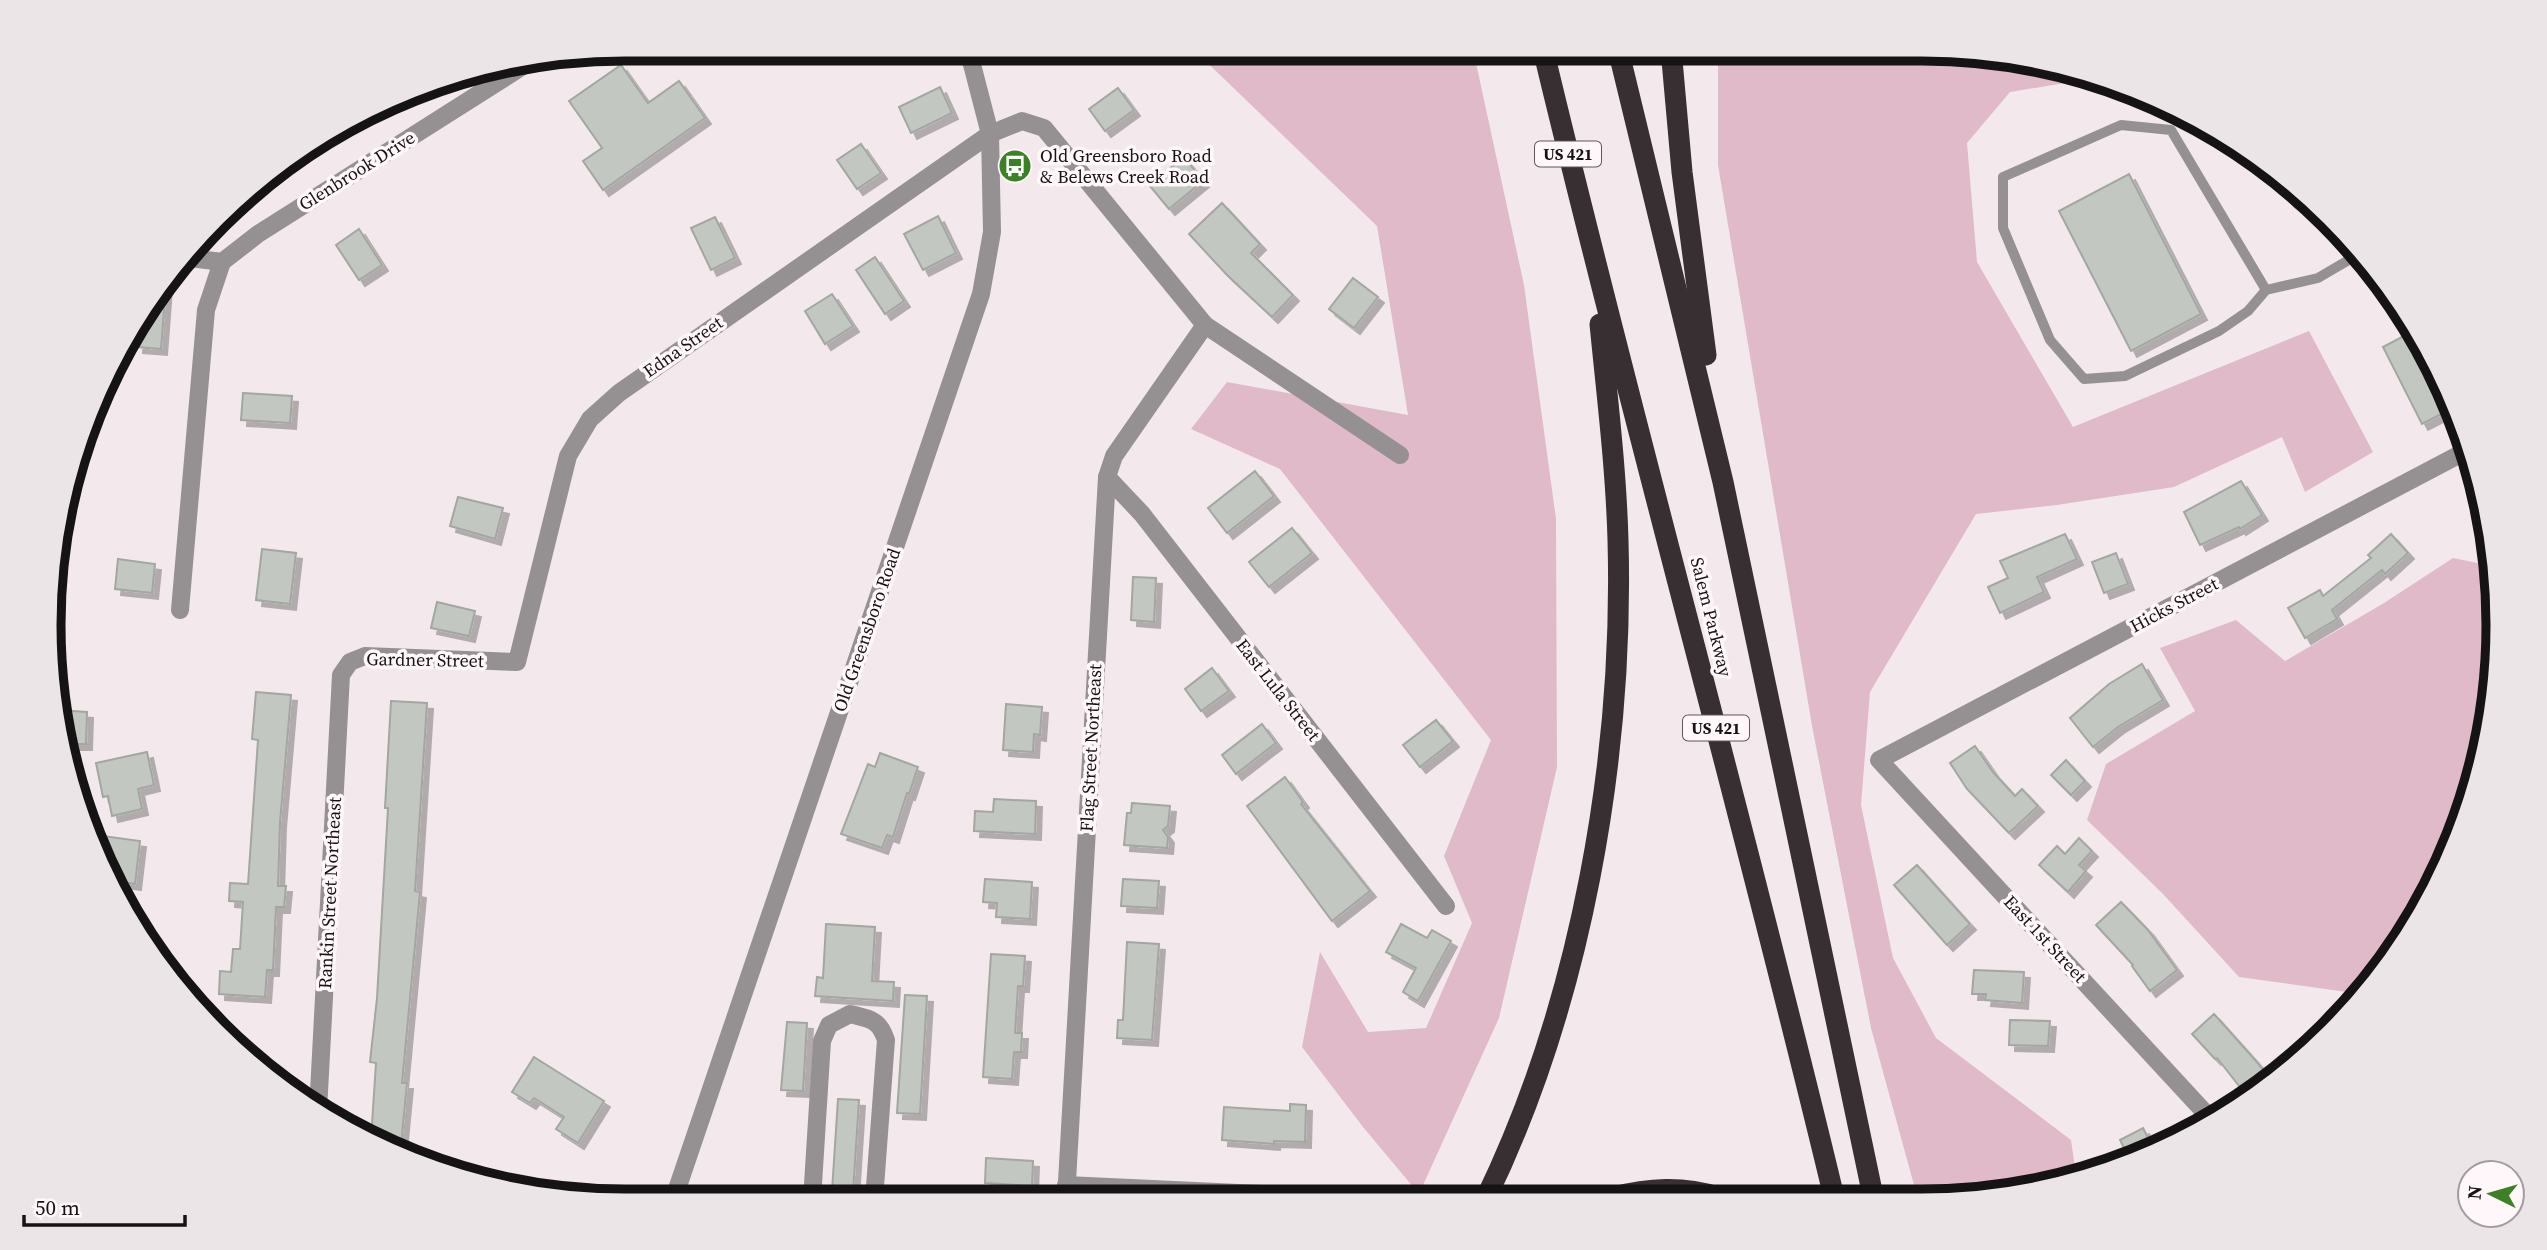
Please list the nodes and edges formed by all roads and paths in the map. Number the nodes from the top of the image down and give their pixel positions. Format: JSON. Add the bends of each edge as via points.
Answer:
{"nodes":[{"id":1,"x":972,"y":61,"type":"edge"},
{"id":2,"x":1546,"y":61,"type":"edge"},
{"id":3,"x":1621,"y":61,"type":"edge"},
{"id":4,"x":1672,"y":61,"type":"edge"},
{"id":5,"x":513,"y":73,"type":"edge"},
{"id":6,"x":990,"y":134,"type":"junction"},
{"id":7,"x":196,"y":259,"type":"edge"},
{"id":8,"x":2351,"y":259,"type":"edge"},
{"id":9,"x":1593,"y":260,"type":"junction"},
{"id":10,"x":222,"y":262,"type":"junction"},
{"id":11,"x":2266,"y":290,"type":"junction"},
{"id":12,"x":1205,"y":325,"type":"junction"},
{"id":13,"x":1400,"y":455,"type":"dead end"},
{"id":14,"x":2459,"y":455,"type":"edge"},
{"id":15,"x":1107,"y":477,"type":"junction"},
{"id":16,"x":1723,"y":482,"type":"junction"},
{"id":17,"x":180,"y":610,"type":"dead end"},
{"id":18,"x":517,"y":662,"type":"joint"},
{"id":19,"x":341,"y":675,"type":"joint"},
{"id":20,"x":1879,"y":760,"type":"joint"},
{"id":21,"x":1446,"y":906,"type":"dead end"},
{"id":22,"x":319,"y":1098,"type":"edge"},
{"id":23,"x":2205,"y":1112,"type":"edge"},
{"id":24,"x":677,"y":1189,"type":"edge"},
{"id":25,"x":813,"y":1189,"type":"edge"},
{"id":26,"x":875,"y":1189,"type":"edge"},
{"id":27,"x":1066,"y":1189,"type":"edge"},
{"id":28,"x":1490,"y":1189,"type":"edge"},
{"id":29,"x":1832,"y":1189,"type":"edge"},
{"id":30,"x":1872,"y":1189,"type":"edge"}],
"edges":[{"from":1,"to":6,"type":"street","name":"Old Greensboro Road"},
{"from":2,"to":9,"type":"highway","name":"Salem Parkway","number":"US 421"},
{"from":3,"to":16,"type":"highway","number":"US 421"},
{"from":4,"to":16,"type":"highway"},
{"from":5,"to":10,"type":"street","name":"Glenbrook Drive","via":[[258,234]]},
{"from":6,"to":12,"type":"street","name":"Edna Street","via":[[1022,121],[1044,128]]},
{"from":6,"to":18,"type":"street","name":"Edna Street","via":[[619,393],[590,419],[568,456]]},
{"from":6,"to":24,"type":"street","name":"Old Greensboro Road","via":[[992,232],[981,294]]},
{"from":7,"to":10,"type":"street"},
{"from":8,"to":11,"type":"lane","via":[[2318,278]]},
{"from":9,"to":28,"type":"highway","via":[[1618,542],[1609,748],[1599,829],[1569,966],[1523,1113]]},
{"from":9,"to":29,"type":"highway","name":"Salem Parkway","number":"US 421"},
{"from":10,"to":17,"type":"street","via":[[206,310]]},
{"from":11,"to":11,"type":"lane","via":[[2171,130],[2121,125],[2003,177],[2003,228],[2050,340],[2084,379],[2125,376],[2219,331],[2248,311]]},
{"from":12,"to":13,"type":"street","name":"Edna Street"},
{"from":12,"to":15,"type":"street","name":"Flag Street Northeast","via":[[1114,456]]},
{"from":14,"to":20,"type":"street","name":"Hicks Street"},
{"from":15,"to":21,"type":"street","name":"East Lula Street","via":[[1142,514]]},
{"from":15,"to":27,"type":"street","name":"Flag Street Northeast"},
{"from":16,"to":30,"type":"highway","number":"US 421"},
{"from":18,"to":19,"type":"street","name":"Gardner Street","via":[[365,656],[350,662]]},
{"from":19,"to":22,"type":"street","name":"Rankin Street Northeast"},
{"from":20,"to":23,"type":"street","name":"East 1st Street"},
{"from":25,"to":26,"type":"street","via":[[822,1041],[829,1025],[850,1014],[872,1019],[882,1027],[886,1040]]}]}
